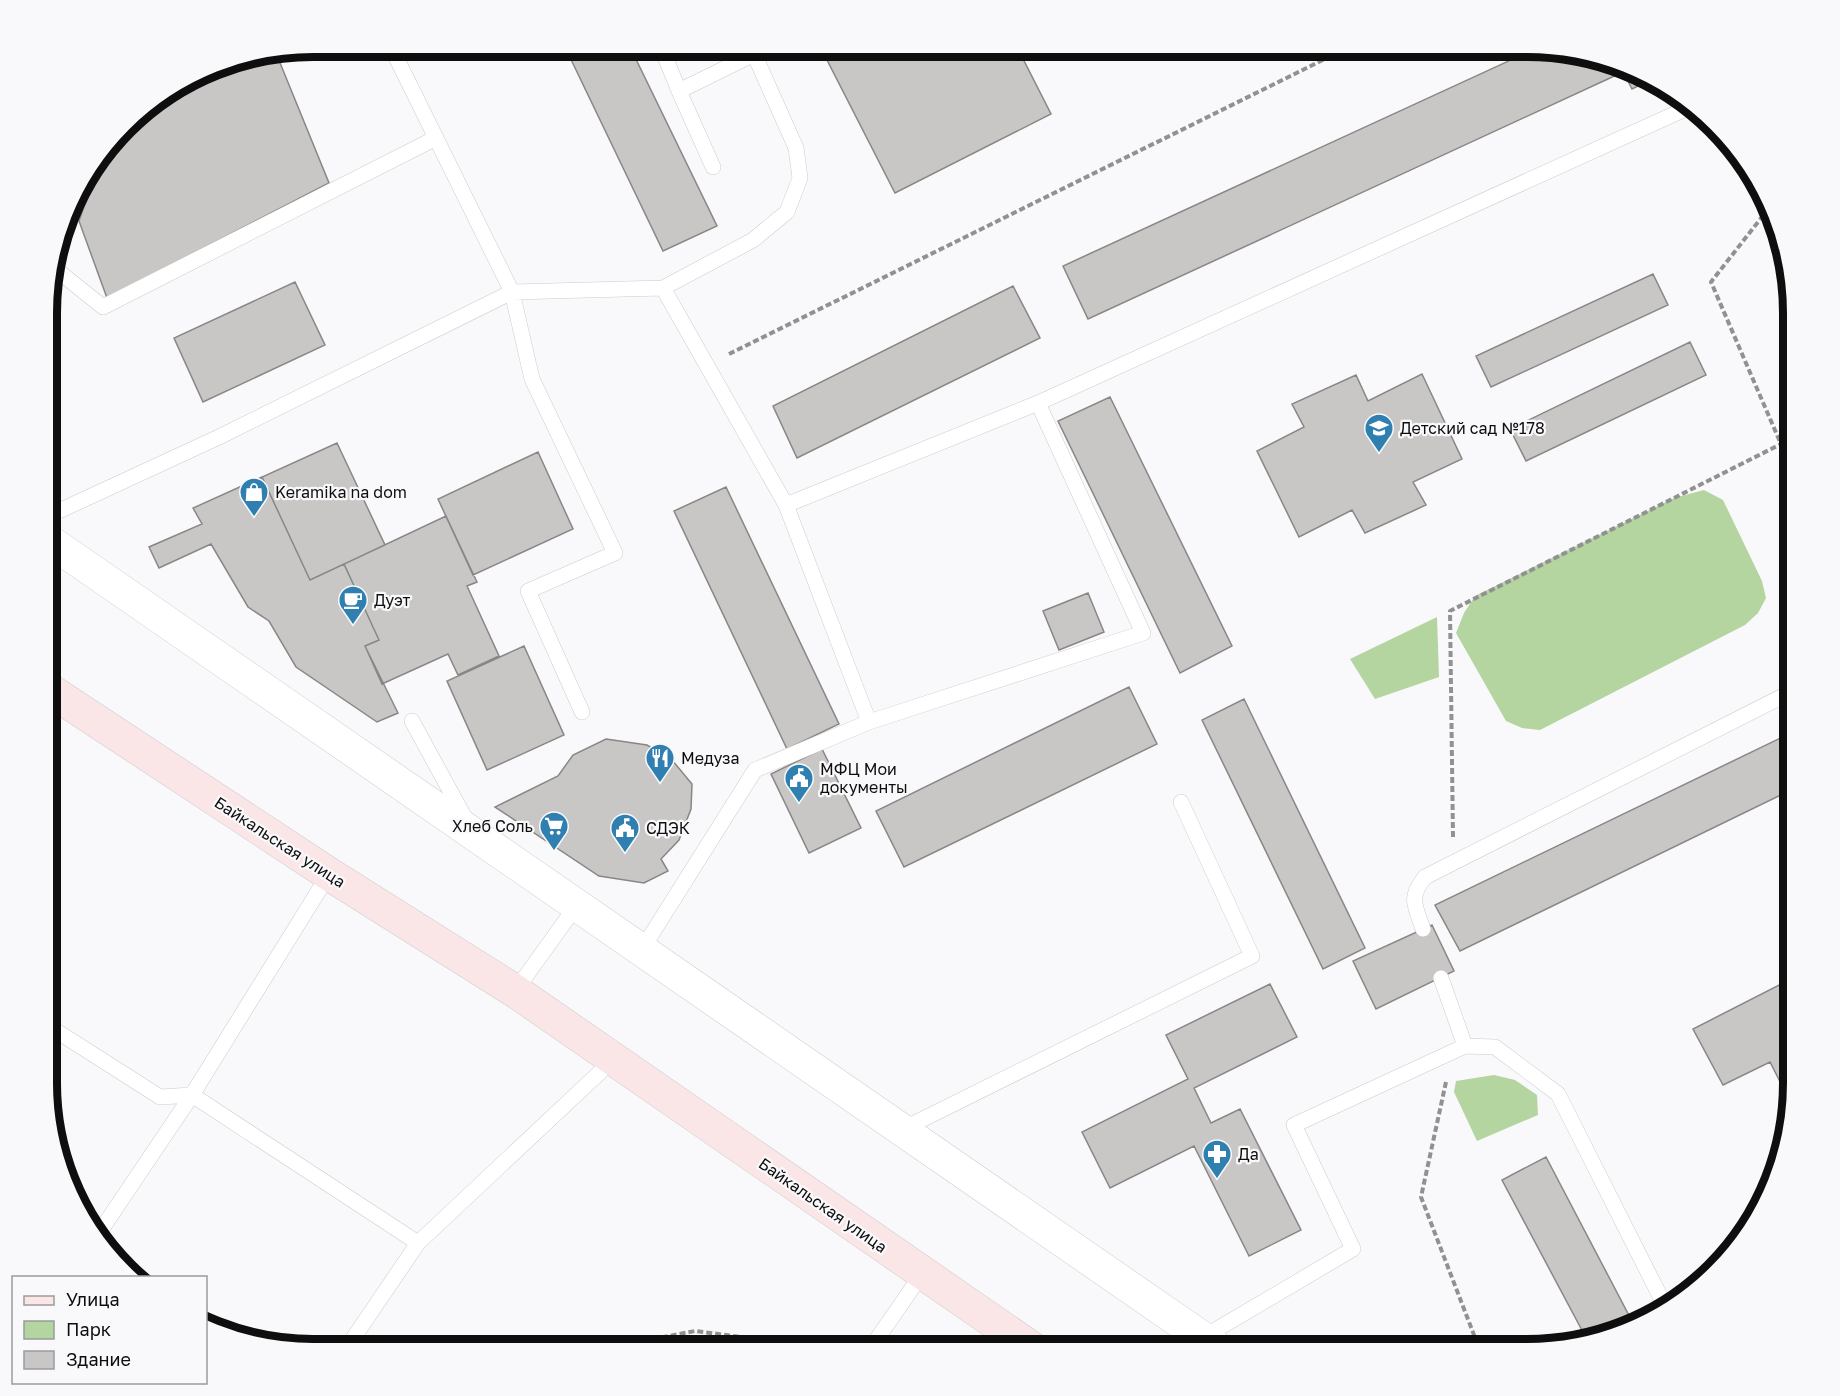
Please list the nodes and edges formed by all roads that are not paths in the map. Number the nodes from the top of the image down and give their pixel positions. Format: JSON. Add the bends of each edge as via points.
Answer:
{"nodes":[{"id":1,"x":396,"y":57,"type":"edge"},
{"id":2,"x":665,"y":57,"type":"edge"},
{"id":3,"x":740,"y":57,"type":"edge"},
{"id":4,"x":755,"y":57,"type":"edge"},
{"id":5,"x":679,"y":91,"type":"junction"},
{"id":6,"x":1683,"y":110,"type":"edge"},
{"id":7,"x":436,"y":138,"type":"junction"},
{"id":8,"x":713,"y":167,"type":"dead end"},
{"id":9,"x":60,"y":273,"type":"edge"},
{"id":10,"x":663,"y":288,"type":"junction"},
{"id":11,"x":512,"y":292,"type":"junction"},
{"id":12,"x":1038,"y":404,"type":"junction"},
{"id":13,"x":786,"y":505,"type":"junction"},
{"id":14,"x":57,"y":512,"type":"edge"},
{"id":15,"x":57,"y":546,"type":"edge"},
{"id":16,"x":57,"y":695,"type":"edge"},
{"id":17,"x":1783,"y":696,"type":"edge"},
{"id":18,"x":582,"y":712,"type":"dead end"},
{"id":19,"x":411,"y":721,"type":"dead end"},
{"id":20,"x":869,"y":722,"type":"junction"},
{"id":21,"x":1181,"y":802,"type":"dead end"},
{"id":22,"x":473,"y":833,"type":"junction"},
{"id":23,"x":329,"y":874,"type":"junction"},
{"id":24,"x":577,"y":905,"type":"junction"},
{"id":25,"x":1423,"y":929,"type":"dead end"},
{"id":26,"x":641,"y":951,"type":"junction"},
{"id":27,"x":1441,"y":978,"type":"dead end"},
{"id":28,"x":515,"y":991,"type":"junction"},
{"id":29,"x":57,"y":1031,"type":"edge"},
{"id":30,"x":1459,"y":1049,"type":"junction"},
{"id":31,"x":614,"y":1059,"type":"junction"},
{"id":32,"x":192,"y":1095,"type":"junction"},
{"id":33,"x":903,"y":1129,"type":"junction"},
{"id":34,"x":102,"y":1228,"type":"edge"},
{"id":35,"x":418,"y":1243,"type":"junction"},
{"id":36,"x":922,"y":1274,"type":"junction"},
{"id":37,"x":1662,"y":1300,"type":"edge"},
{"id":38,"x":353,"y":1339,"type":"edge"},
{"id":39,"x":877,"y":1339,"type":"edge"},
{"id":40,"x":1018,"y":1339,"type":"edge"},
{"id":41,"x":1204,"y":1339,"type":"edge"},
{"id":42,"x":1218,"y":1339,"type":"edge"}],
"edges":[{"from":1,"to":7,"type":"lane"},
{"from":2,"to":5,"type":"lane"},
{"from":3,"to":5,"type":"lane"},
{"from":4,"to":10,"type":"lane","via":[[796,148],[800,178],[787,212],[753,240]]},
{"from":5,"to":8,"type":"lane"},
{"from":6,"to":12,"type":"lane"},
{"from":7,"to":9,"type":"lane","via":[[103,307]]},
{"from":7,"to":11,"type":"lane"},
{"from":10,"to":11,"type":"lane"},
{"from":10,"to":13,"type":"lane"},
{"from":11,"to":14,"type":"lane","via":[[219,437]]},
{"from":11,"to":18,"type":"lane","via":[[532,379],[615,553],[528,591]]},
{"from":12,"to":13,"type":"lane"},
{"from":12,"to":20,"type":"lane","via":[[1143,633]]},
{"from":13,"to":20,"type":"lane"},
{"from":15,"to":22,"type":"street"},
{"from":16,"to":23,"type":"main road","name":"Байкальская улица"},
{"from":17,"to":25,"type":"lane","via":[[1425,877],[1416,889],[1414,901]]},
{"from":19,"to":22,"type":"lane"},
{"from":20,"to":26,"type":"lane","via":[[755,770]]},
{"from":21,"to":33,"type":"lane","via":[[1252,957]]},
{"from":22,"to":24,"type":"street"},
{"from":23,"to":28,"type":"main road","name":"Байкальская улица"},
{"from":23,"to":32,"type":"lane"},
{"from":24,"to":26,"type":"street"},
{"from":24,"to":28,"type":"lane"},
{"from":26,"to":33,"type":"street"},
{"from":27,"to":30,"type":"lane"},
{"from":28,"to":31,"type":"main road","name":"Байкальская улица"},
{"from":29,"to":32,"type":"lane","via":[[160,1097]]},
{"from":30,"to":37,"type":"lane","via":[[1495,1047],[1558,1094]]},
{"from":30,"to":42,"type":"lane","via":[[1294,1125],[1353,1249]]},
{"from":31,"to":35,"type":"lane"},
{"from":31,"to":36,"type":"main road","name":"Байкальская улица"},
{"from":32,"to":34,"type":"lane"},
{"from":32,"to":35,"type":"lane"},
{"from":33,"to":41,"type":"street"},
{"from":35,"to":38,"type":"lane"},
{"from":36,"to":39,"type":"lane"},
{"from":36,"to":40,"type":"main road","name":"Байкальская улица"}]}
